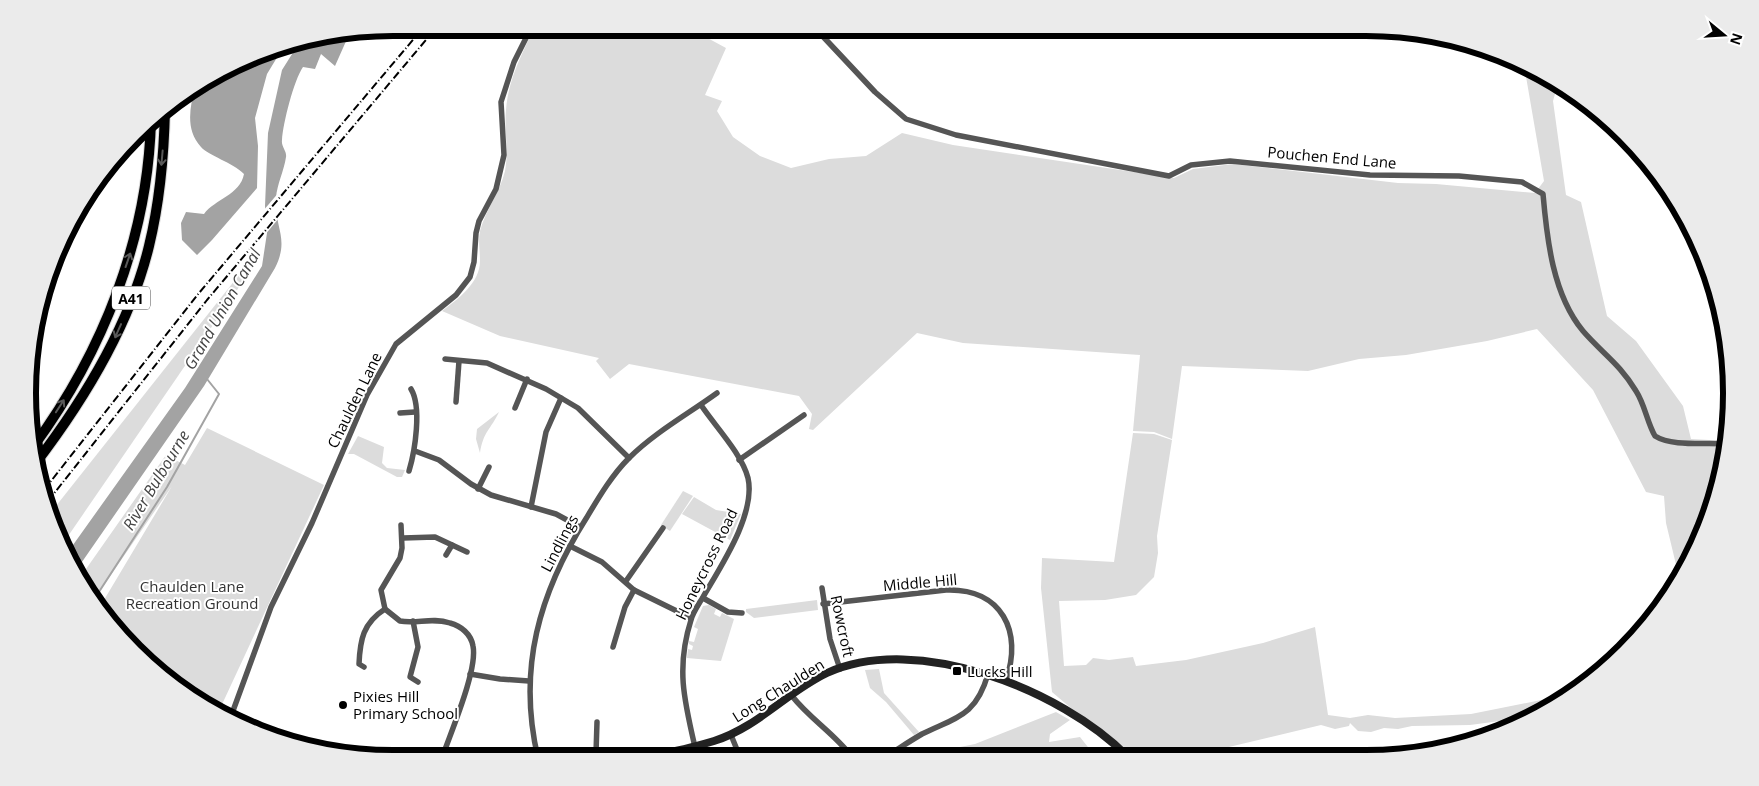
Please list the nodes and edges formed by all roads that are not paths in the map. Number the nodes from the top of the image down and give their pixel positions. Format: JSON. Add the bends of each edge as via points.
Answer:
{"nodes":[{"id":1,"x":527,"y":36,"type":"edge"},
{"id":2,"x":822,"y":36,"type":"edge"},
{"id":3,"x":164,"y":120,"type":"edge"},
{"id":4,"x":150,"y":132,"type":"edge"},
{"id":5,"x":445,"y":359,"type":"dead end"},
{"id":6,"x":459,"y":361,"type":"junction"},
{"id":7,"x":527,"y":379,"type":"junction"},
{"id":8,"x":411,"y":389,"type":"dead end"},
{"id":9,"x":717,"y":393,"type":"dead end"},
{"id":10,"x":561,"y":398,"type":"junction"},
{"id":11,"x":456,"y":402,"type":"dead end"},
{"id":12,"x":701,"y":405,"type":"junction"},
{"id":13,"x":515,"y":408,"type":"dead end"},
{"id":14,"x":415,"y":412,"type":"junction"},
{"id":15,"x":400,"y":413,"type":"dead end"},
{"id":16,"x":804,"y":415,"type":"dead end"},
{"id":17,"x":39,"y":438,"type":"edge"},
{"id":18,"x":1719,"y":444,"type":"edge"},
{"id":19,"x":415,"y":451,"type":"junction"},
{"id":20,"x":42,"y":455,"type":"edge"},
{"id":21,"x":629,"y":458,"type":"junction"},
{"id":22,"x":739,"y":460,"type":"junction"},
{"id":23,"x":489,"y":467,"type":"dead end"},
{"id":24,"x":410,"y":472,"type":"dead end"},
{"id":25,"x":478,"y":489,"type":"junction"},
{"id":26,"x":531,"y":507,"type":"junction"},
{"id":27,"x":401,"y":525,"type":"dead end"},
{"id":28,"x":580,"y":527,"type":"junction"},
{"id":29,"x":663,"y":528,"type":"dead end"},
{"id":30,"x":402,"y":538,"type":"junction"},
{"id":31,"x":452,"y":545,"type":"junction"},
{"id":32,"x":570,"y":546,"type":"junction"},
{"id":33,"x":467,"y":552,"type":"dead end"},
{"id":34,"x":446,"y":555,"type":"dead end"},
{"id":35,"x":626,"y":581,"type":"junction"},
{"id":36,"x":822,"y":588,"type":"dead end"},
{"id":37,"x":634,"y":590,"type":"junction"},
{"id":38,"x":703,"y":598,"type":"junction"},
{"id":39,"x":823,"y":604,"type":"junction"},
{"id":40,"x":385,"y":610,"type":"junction"},
{"id":41,"x":742,"y":613,"type":"dead end"},
{"id":42,"x":691,"y":618,"type":"junction"},
{"id":43,"x":413,"y":621,"type":"junction"},
{"id":44,"x":613,"y":647,"type":"dead end"},
{"id":45,"x":364,"y":667,"type":"dead end"},
{"id":46,"x":840,"y":669,"type":"junction"},
{"id":47,"x":470,"y":674,"type":"junction"},
{"id":48,"x":988,"y":674,"type":"junction"},
{"id":49,"x":1006,"y":680,"type":"junction"},
{"id":50,"x":529,"y":681,"type":"junction"},
{"id":51,"x":418,"y":682,"type":"dead end"},
{"id":52,"x":792,"y":696,"type":"junction"},
{"id":53,"x":232,"y":712,"type":"edge"},
{"id":54,"x":597,"y":722,"type":"dead end"},
{"id":55,"x":730,"y":735,"type":"junction"},
{"id":56,"x":695,"y":747,"type":"junction"},
{"id":57,"x":445,"y":750,"type":"edge"},
{"id":58,"x":538,"y":750,"type":"edge"},
{"id":59,"x":596,"y":750,"type":"edge"},
{"id":60,"x":679,"y":750,"type":"edge"},
{"id":61,"x":737,"y":750,"type":"edge"},
{"id":62,"x":847,"y":750,"type":"edge"},
{"id":63,"x":897,"y":750,"type":"edge"},
{"id":64,"x":1120,"y":750,"type":"edge"}],
"edges":[{"from":1,"to":53,"type":"street","name":"Chaulden Lane","via":[[514,62],[501,102],[504,155],[496,189],[479,221],[470,277],[456,295],[396,344],[367,395],[312,523],[271,607]]},
{"from":2,"to":18,"type":"street","name":"Pouchen End Lane","via":[[875,92],[906,119],[956,135],[1169,176],[1192,165],[1230,161],[1370,175],[1459,176],[1522,182],[1543,194],[1550,250],[1572,317],[1620,366],[1638,393],[1655,436],[1687,444]]},
{"from":3,"to":20,"type":"highway","number":"A41","one_way":true,"via":[[157,203],[149,246],[137,284],[99,369]]},
{"from":17,"to":4,"type":"highway","number":"A41","one_way":true,"via":[[82,370],[116,297],[141,212]]},
{"from":5,"to":6,"type":"street"},
{"from":6,"to":7,"type":"street","via":[[487,363]]},
{"from":6,"to":11,"type":"street"},
{"from":7,"to":10,"type":"street"},
{"from":7,"to":13,"type":"street"},
{"from":8,"to":14,"type":"street"},
{"from":9,"to":12,"type":"street","name":"Lindlings"},
{"from":10,"to":21,"type":"street","via":[[578,408]]},
{"from":10,"to":26,"type":"street","via":[[546,432]]},
{"from":12,"to":21,"type":"street","name":"Lindlings"},
{"from":12,"to":22,"type":"street","name":"Honeycross Road"},
{"from":14,"to":15,"type":"street"},
{"from":14,"to":19,"type":"street"},
{"from":16,"to":22,"type":"street"},
{"from":19,"to":24,"type":"street"},
{"from":19,"to":25,"type":"street","via":[[439,460]]},
{"from":21,"to":28,"type":"street","name":"Lindlings"},
{"from":22,"to":38,"type":"street","name":"Honeycross Road","via":[[748,479],[748,504],[740,527]]},
{"from":23,"to":25,"type":"street"},
{"from":25,"to":26,"type":"street","via":[[502,500]]},
{"from":26,"to":28,"type":"street","via":[[556,514]]},
{"from":27,"to":30,"type":"street"},
{"from":28,"to":32,"type":"street","name":"Lindlings"},
{"from":29,"to":35,"type":"street"},
{"from":30,"to":31,"type":"street","via":[[436,537]]},
{"from":30,"to":40,"type":"street","via":[[400,558],[381,590]]},
{"from":31,"to":33,"type":"street"},
{"from":31,"to":34,"type":"street"},
{"from":32,"to":35,"type":"street","via":[[602,562]]},
{"from":32,"to":50,"type":"street","name":"Lindlings","via":[[540,615]]},
{"from":35,"to":37,"type":"street"},
{"from":36,"to":39,"type":"street","name":"Rowcroft"},
{"from":37,"to":42,"type":"street"},
{"from":37,"to":44,"type":"street","via":[[625,607]]},
{"from":38,"to":41,"type":"street","via":[[728,612]]},
{"from":38,"to":42,"type":"street","name":"Honeycross Road"},
{"from":39,"to":46,"type":"street","name":"Rowcroft"},
{"from":39,"to":49,"type":"street","name":"Middle Hill","via":[[946,590],[976,594],[1000,612],[1011,633],[1013,654]]},
{"from":40,"to":43,"type":"street","via":[[400,621]]},
{"from":40,"to":45,"type":"street","via":[[365,628],[359,664]]},
{"from":42,"to":56,"type":"street","name":"Honeycross Road","via":[[681,675]]},
{"from":43,"to":47,"type":"street","via":[[428,618],[464,631],[474,648]]},
{"from":43,"to":51,"type":"street","via":[[418,647],[410,677]]},
{"from":46,"to":48,"type":"street","name":"Long Chaulden","via":[[862,663],[899,661],[944,664]]},
{"from":46,"to":52,"type":"street","name":"Long Chaulden"},
{"from":47,"to":50,"type":"street"},
{"from":47,"to":57,"type":"street"},
{"from":48,"to":49,"type":"street","name":"Long Chaulden"},
{"from":48,"to":63,"type":"street","via":[[981,695],[965,714]]},
{"from":49,"to":64,"type":"street","name":"Long Chaulden","via":[[1095,727]]},
{"from":50,"to":58,"type":"street","name":"Lindlings","via":[[532,729]]},
{"from":52,"to":55,"type":"street","name":"Long Chaulden","via":[[763,718]]},
{"from":52,"to":62,"type":"street","via":[[806,714]]},
{"from":54,"to":59,"type":"street"},
{"from":55,"to":56,"type":"street","name":"Long Chaulden"},
{"from":55,"to":61,"type":"street"},
{"from":56,"to":60,"type":"street","name":"Long Chaulden"}]}
